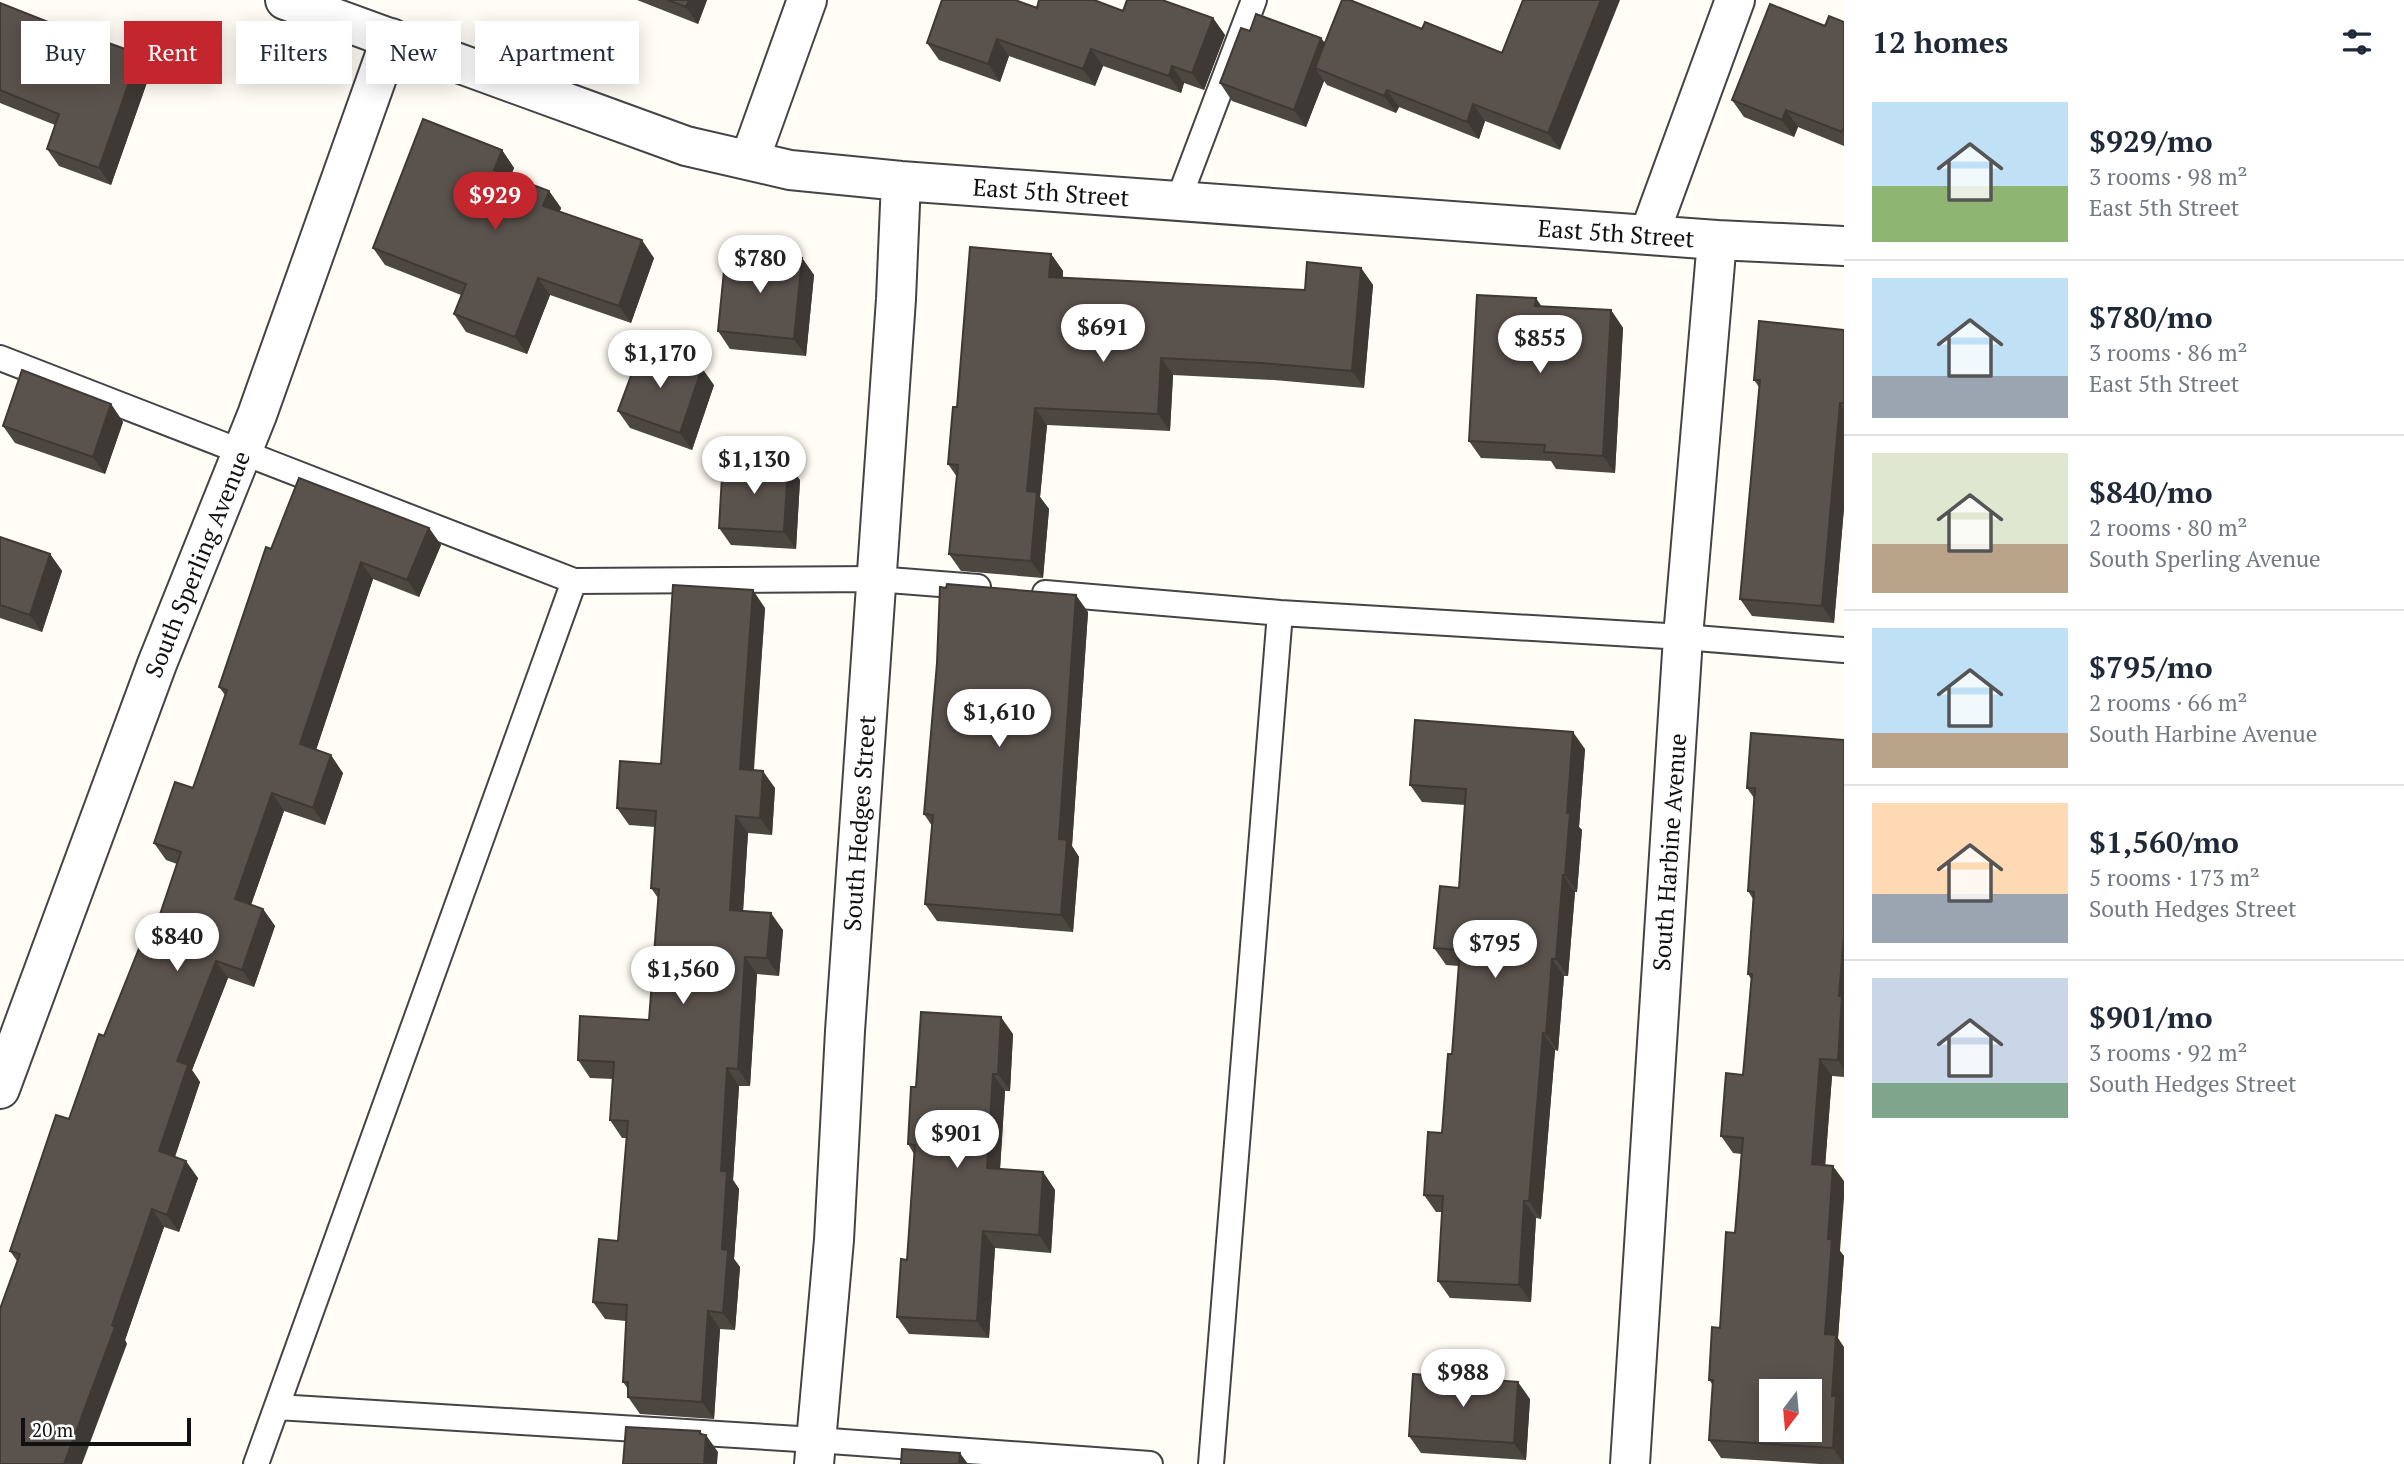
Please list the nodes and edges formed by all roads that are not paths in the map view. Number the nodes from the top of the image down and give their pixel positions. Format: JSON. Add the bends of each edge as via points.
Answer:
{"nodes":[{"id":1,"x":285,"y":0,"type":"edge"},
{"id":2,"x":807,"y":0,"type":"edge"},
{"id":3,"x":1254,"y":0,"type":"edge"},
{"id":4,"x":1735,"y":0,"type":"edge"},
{"id":5,"x":366,"y":29,"type":"edge"},
{"id":6,"x":461,"y":64,"type":"edge"},
{"id":7,"x":374,"y":84,"type":"edge"},
{"id":8,"x":750,"y":159,"type":"junction"},
{"id":9,"x":901,"y":181,"type":"junction"},
{"id":10,"x":1178,"y":201,"type":"junction"},
{"id":11,"x":1649,"y":235,"type":"junction"},
{"id":12,"x":1717,"y":240,"type":"junction"},
{"id":13,"x":1844,"y":246,"type":"edge"},
{"id":14,"x":0,"y":358,"type":"edge"},
{"id":15,"x":241,"y":453,"type":"junction"},
{"id":16,"x":876,"y":579,"type":"junction"},
{"id":17,"x":574,"y":581,"type":"junction"},
{"id":18,"x":1001,"y":589,"type":"edge"},
{"id":19,"x":1029,"y":592,"type":"edge"},
{"id":20,"x":1280,"y":612,"type":"junction"},
{"id":21,"x":1683,"y":637,"type":"junction"},
{"id":22,"x":1844,"y":650,"type":"edge"},
{"id":23,"x":0,"y":1089,"type":"edge"},
{"id":24,"x":277,"y":1407,"type":"junction"},
{"id":25,"x":815,"y":1452,"type":"edge"},
{"id":26,"x":256,"y":1464,"type":"edge"},
{"id":27,"x":1150,"y":1464,"type":"edge"},
{"id":28,"x":1212,"y":1464,"type":"edge"},
{"id":29,"x":1630,"y":1464,"type":"edge"}],
"edges":[{"from":1,"to":5,"type":"street","name":"East 5th Street"},
{"from":2,"to":8,"type":"street"},
{"from":3,"to":10,"type":"lane"},
{"from":4,"to":11,"type":"street"},
{"from":6,"to":8,"type":"street","name":"East 5th Street","via":[[686,146]]},
{"from":7,"to":15,"type":"street","name":"South Sperling Avenue"},
{"from":8,"to":9,"type":"street","name":"East 5th Street","via":[[790,170]]},
{"from":9,"to":10,"type":"street","name":"East 5th Street"},
{"from":9,"to":16,"type":"street","name":"South Hedges Street"},
{"from":10,"to":11,"type":"street","name":"East 5th Street"},
{"from":11,"to":12,"type":"street","name":"East 5th Street"},
{"from":12,"to":13,"type":"street","name":"East 5th Street"},
{"from":12,"to":21,"type":"street","name":"South Harbine Avenue"},
{"from":14,"to":15,"type":"lane"},
{"from":15,"to":17,"type":"lane"},
{"from":15,"to":23,"type":"street","name":"South Sperling Avenue","via":[[157,663]]},
{"from":16,"to":17,"type":"lane"},
{"from":16,"to":18,"type":"lane"},
{"from":16,"to":25,"type":"street","name":"South Hedges Street","via":[[834,1240]]},
{"from":17,"to":24,"type":"lane"},
{"from":19,"to":20,"type":"lane"},
{"from":20,"to":21,"type":"lane"},
{"from":20,"to":28,"type":"lane"},
{"from":21,"to":22,"type":"lane"},
{"from":21,"to":29,"type":"street","name":"South Harbine Avenue"},
{"from":24,"to":25,"type":"lane"},
{"from":24,"to":26,"type":"lane"},
{"from":25,"to":27,"type":"lane"}]}
